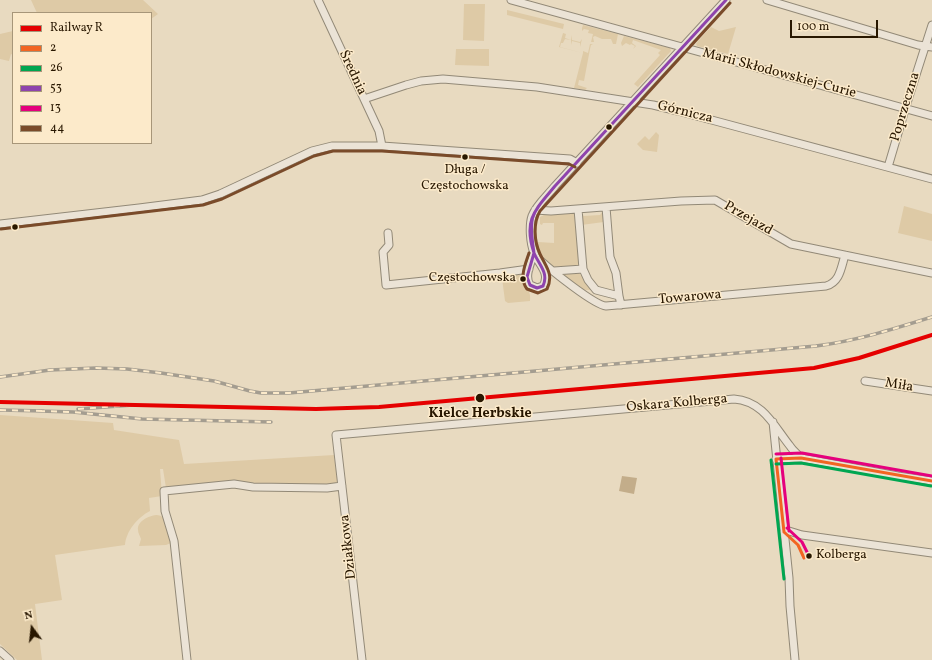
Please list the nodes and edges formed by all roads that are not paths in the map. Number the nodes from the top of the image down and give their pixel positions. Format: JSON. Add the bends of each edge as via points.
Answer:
{"nodes":[{"id":1,"x":318,"y":0,"type":"edge"},
{"id":2,"x":511,"y":0,"type":"edge"},
{"id":3,"x":726,"y":0,"type":"edge"},
{"id":4,"x":767,"y":0,"type":"edge"},
{"id":5,"x":932,"y":25,"type":"edge"},
{"id":6,"x":928,"y":46,"type":"edge"},
{"id":7,"x":683,"y":47,"type":"junction"},
{"id":8,"x":364,"y":99,"type":"junction"},
{"id":9,"x":632,"y":102,"type":"junction"},
{"id":10,"x":905,"y":108,"type":"junction"},
{"id":11,"x":932,"y":116,"type":"edge"},
{"id":12,"x":382,"y":146,"type":"junction"},
{"id":13,"x":577,"y":163,"type":"junction"},
{"id":14,"x":888,"y":167,"type":"junction"},
{"id":15,"x":932,"y":179,"type":"edge"},
{"id":16,"x":606,"y":207,"type":"junction"},
{"id":17,"x":578,"y":209,"type":"junction"},
{"id":18,"x":535,"y":210,"type":"junction"},
{"id":19,"x":0,"y":224,"type":"edge"},
{"id":20,"x":388,"y":233,"type":"dead end"},
{"id":21,"x":534,"y":253,"type":"junction"},
{"id":22,"x":845,"y":255,"type":"junction"},
{"id":23,"x":529,"y":269,"type":"junction"},
{"id":24,"x":583,"y":269,"type":"junction"},
{"id":25,"x":554,"y":271,"type":"junction"},
{"id":26,"x":932,"y":273,"type":"edge"},
{"id":27,"x":596,"y":290,"type":"junction"},
{"id":28,"x":581,"y":292,"type":"junction"},
{"id":29,"x":619,"y":296,"type":"junction"},
{"id":30,"x":621,"y":305,"type":"junction"},
{"id":31,"x":865,"y":381,"type":"dead end"},
{"id":32,"x":932,"y":391,"type":"edge"},
{"id":33,"x":773,"y":422,"type":"junction"},
{"id":34,"x":336,"y":435,"type":"joint"},
{"id":35,"x":801,"y":458,"type":"junction"},
{"id":36,"x":776,"y":460,"type":"junction"},
{"id":37,"x":932,"y":481,"type":"edge"},
{"id":38,"x":342,"y":486,"type":"junction"},
{"id":39,"x":784,"y":532,"type":"junction"},
{"id":40,"x":932,"y":553,"type":"edge"},
{"id":41,"x":0,"y":651,"type":"edge"},
{"id":42,"x":10,"y":660,"type":"edge"},
{"id":43,"x":188,"y":660,"type":"edge"},
{"id":44,"x":362,"y":660,"type":"edge"},
{"id":45,"x":795,"y":660,"type":"edge"}],
"edges":[{"from":1,"to":8,"type":"street","name":"Średnia"},
{"from":2,"to":7,"type":"street","name":"Marii Skłodowskiej-Curie"},
{"from":3,"to":7,"type":"street"},
{"from":4,"to":6,"type":"street"},
{"from":5,"to":6,"type":"street","name":"Poprzeczna"},
{"from":6,"to":10,"type":"street","name":"Poprzeczna"},
{"from":7,"to":9,"type":"street"},
{"from":7,"to":10,"type":"street","name":"Marii Skłodowskiej-Curie"},
{"from":8,"to":9,"type":"street","name":"Górnicza","via":[[421,81],[443,79],[537,86]]},
{"from":8,"to":12,"type":"street","name":"Średnia","via":[[380,134]]},
{"from":9,"to":13,"type":"street"},
{"from":9,"to":14,"type":"street","name":"Górnicza","via":[[678,110]]},
{"from":10,"to":11,"type":"street","name":"Marii Skłodowskiej-Curie"},
{"from":10,"to":14,"type":"street","name":"Poprzeczna"},
{"from":12,"to":13,"type":"street","via":[[570,159]]},
{"from":12,"to":19,"type":"street","via":[[339,145],[320,148],[220,194],[194,201]]},
{"from":13,"to":18,"type":"street"},
{"from":14,"to":15,"type":"street","name":"Górnicza"},
{"from":16,"to":17,"type":"street","name":"Przejazd"},
{"from":16,"to":22,"type":"street","name":"Przejazd","via":[[715,200],[791,244]]},
{"from":16,"to":29,"type":"street","via":[[610,257],[616,273]]},
{"from":17,"to":18,"type":"street","name":"Przejazd"},
{"from":17,"to":24,"type":"street"},
{"from":18,"to":21,"type":"street","via":[[531,225]]},
{"from":20,"to":23,"type":"street","via":[[388,245],[383,252],[386,284]]},
{"from":21,"to":23,"type":"street"},
{"from":21,"to":23,"type":"street","via":[[546,275],[543,286],[537,288],[530,285],[527,280]]},
{"from":21,"to":25,"type":"street","name":"Towarowa"},
{"from":22,"to":26,"type":"street","name":"Przejazd"},
{"from":22,"to":30,"type":"street","name":"Towarowa","via":[[838,278],[826,286]]},
{"from":24,"to":25,"type":"street"},
{"from":24,"to":27,"type":"street"},
{"from":25,"to":28,"type":"street","name":"Towarowa"},
{"from":27,"to":28,"type":"street"},
{"from":27,"to":29,"type":"street"},
{"from":28,"to":30,"type":"street","name":"Towarowa","via":[[601,306]]},
{"from":29,"to":30,"type":"street"},
{"from":31,"to":32,"type":"street","name":"Miła"},
{"from":33,"to":34,"type":"street","name":"Oskara Kolberga","via":[[757,407],[734,399]]},
{"from":33,"to":35,"type":"street","name":"Oskara Kolberga"},
{"from":33,"to":36,"type":"street"},
{"from":34,"to":38,"type":"street","name":"Działkowa"},
{"from":35,"to":36,"type":"street"},
{"from":35,"to":37,"type":"street"},
{"from":36,"to":39,"type":"street"},
{"from":38,"to":43,"type":"street","via":[[253,487],[234,484],[164,491],[174,541]]},
{"from":38,"to":44,"type":"street","name":"Działkowa"},
{"from":39,"to":40,"type":"street"},
{"from":39,"to":45,"type":"street"},
{"from":41,"to":42,"type":"street"}]}
